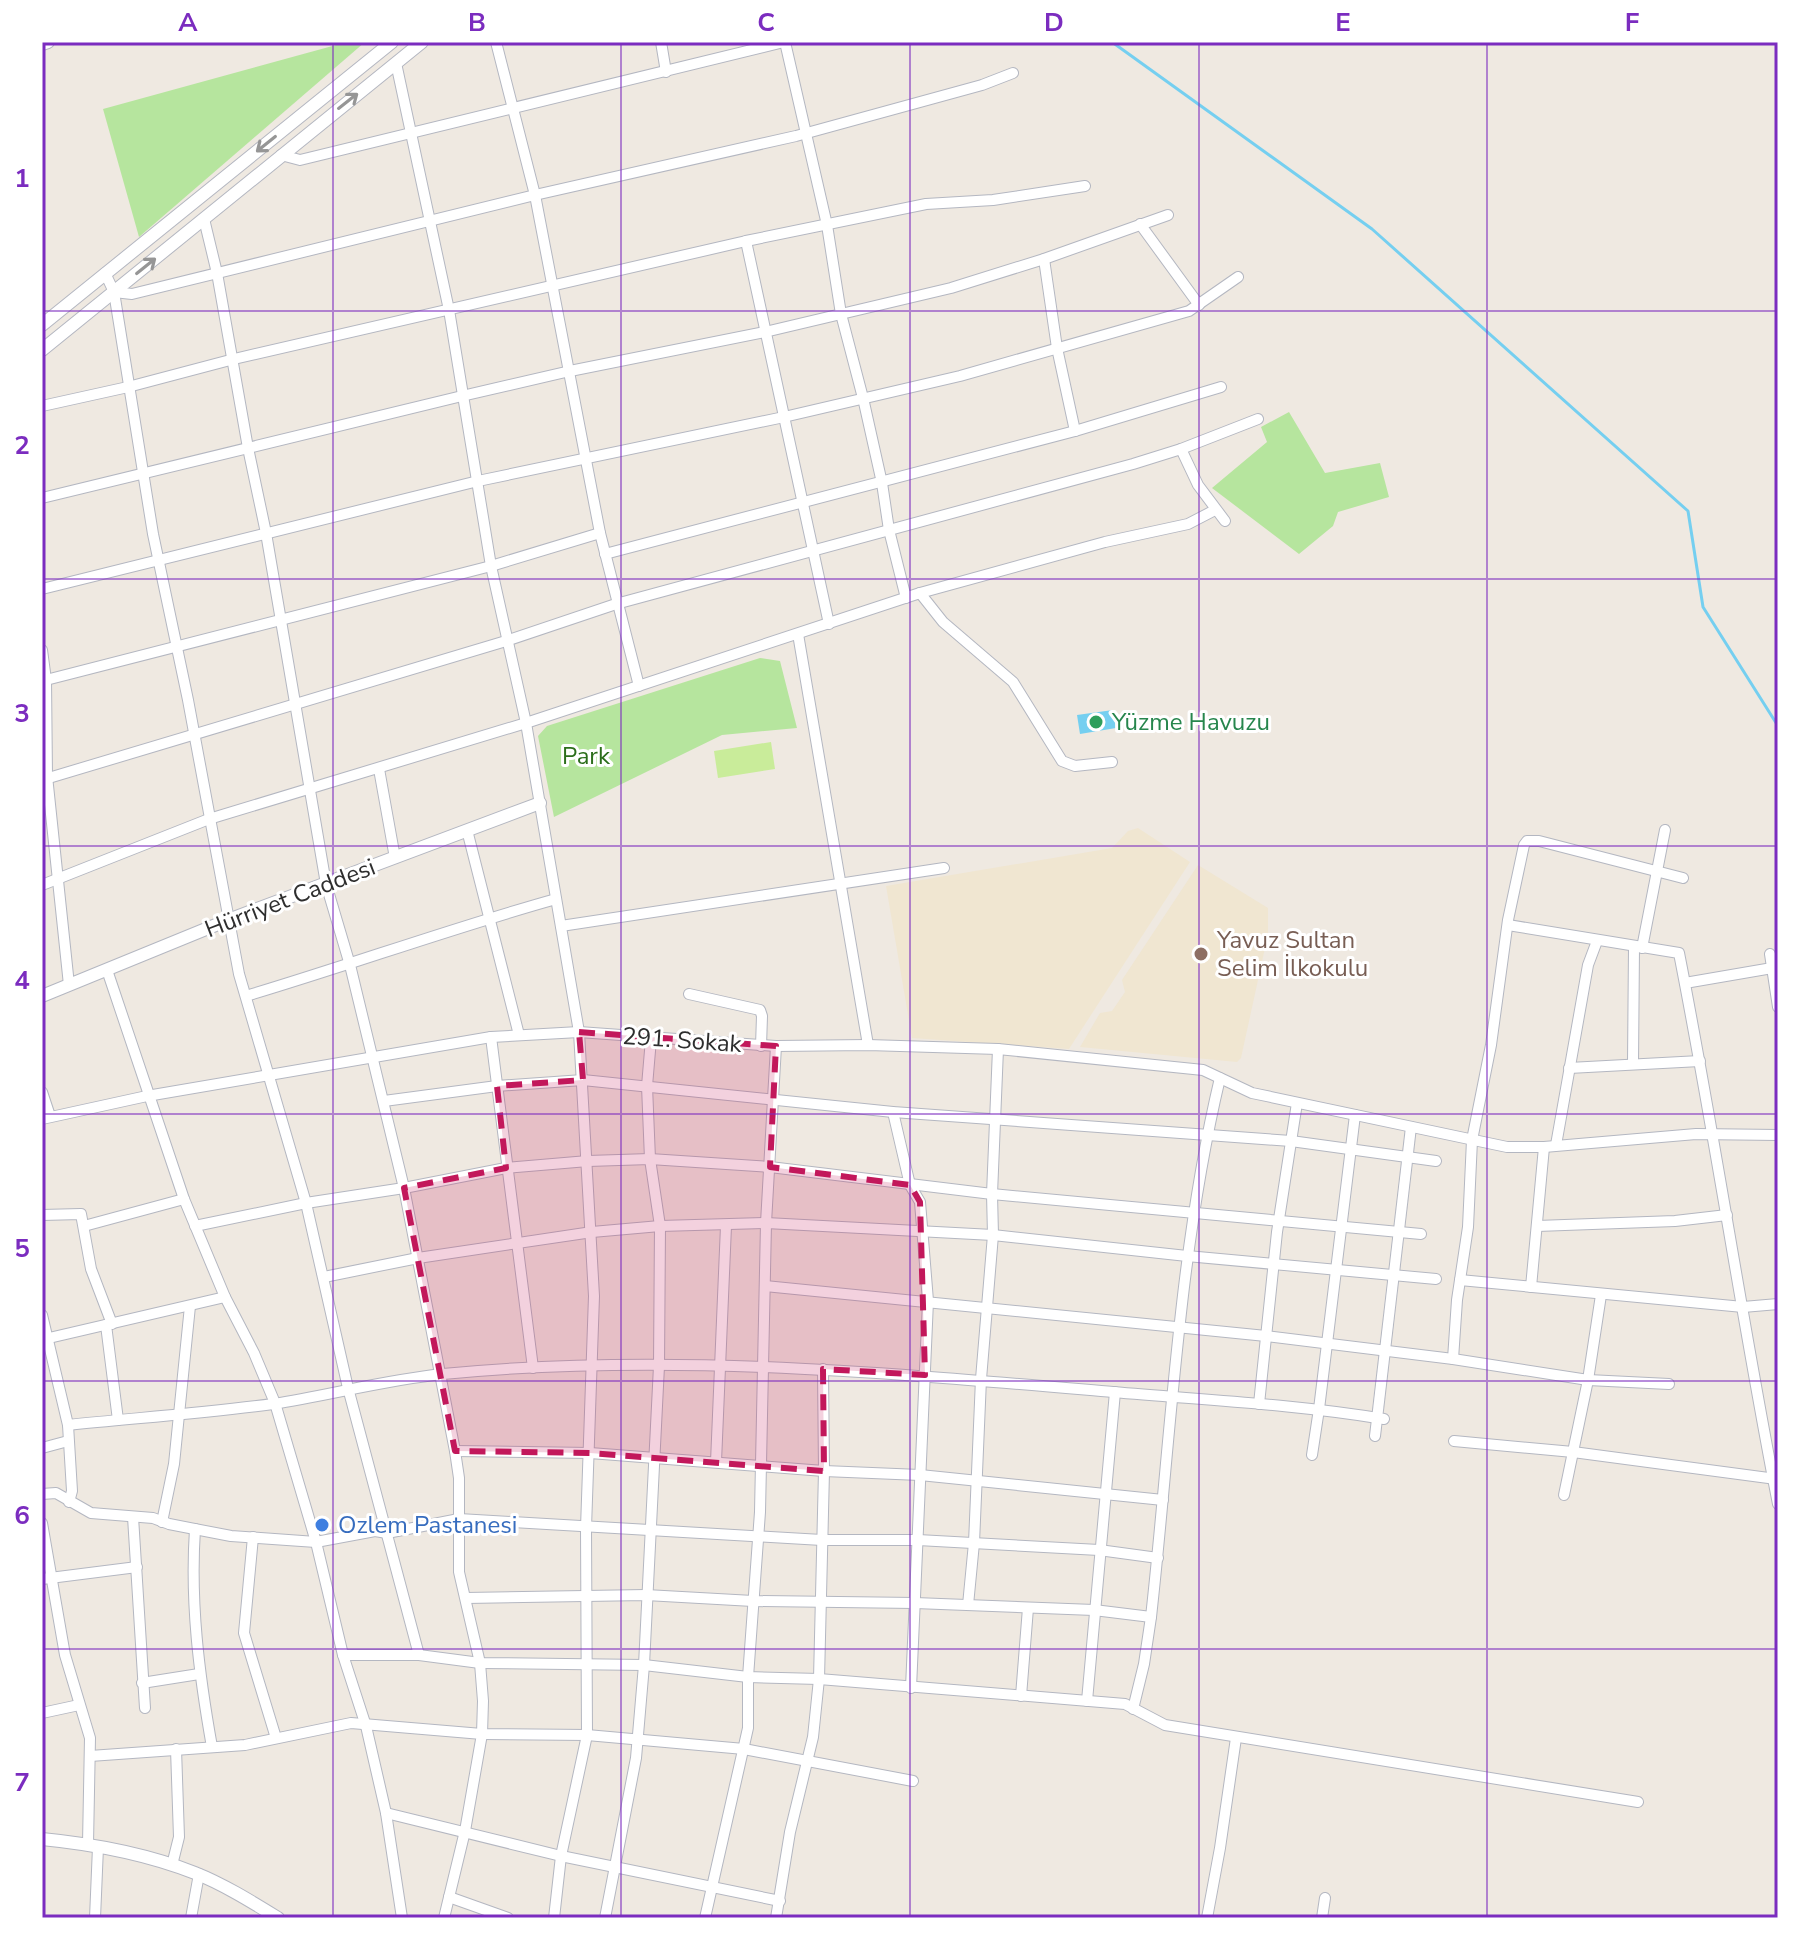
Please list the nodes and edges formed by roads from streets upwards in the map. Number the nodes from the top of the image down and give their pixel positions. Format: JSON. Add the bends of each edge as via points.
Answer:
{"nodes":[{"id":1,"x":48,"y":42,"type":"edge"},
{"id":2,"x":392,"y":42,"type":"edge"},
{"id":3,"x":422,"y":42,"type":"edge"},
{"id":4,"x":496,"y":42,"type":"edge"},
{"id":5,"x":661,"y":42,"type":"edge"},
{"id":6,"x":785,"y":42,"type":"edge"},
{"id":7,"x":42,"y":44,"type":"edge"},
{"id":8,"x":396,"y":63,"type":"junction"},
{"id":9,"x":666,"y":72,"type":"junction"},
{"id":10,"x":1013,"y":73,"type":"dead end"},
{"id":11,"x":512,"y":106,"type":"junction"},
{"id":12,"x":412,"y":132,"type":"junction"},
{"id":13,"x":804,"y":133,"type":"junction"},
{"id":14,"x":281,"y":155,"type":"junction"},
{"id":15,"x":1085,"y":186,"type":"dead end"},
{"id":16,"x":535,"y":195,"type":"junction"},
{"id":17,"x":1168,"y":215,"type":"dead end"},
{"id":18,"x":204,"y":219,"type":"junction"},
{"id":19,"x":430,"y":221,"type":"junction"},
{"id":20,"x":1140,"y":224,"type":"junction"},
{"id":21,"x":827,"y":225,"type":"junction"},
{"id":22,"x":746,"y":241,"type":"junction"},
{"id":23,"x":1044,"y":259,"type":"junction"},
{"id":24,"x":105,"y":273,"type":"junction"},
{"id":25,"x":217,"y":273,"type":"junction"},
{"id":26,"x":1238,"y":277,"type":"dead end"},
{"id":27,"x":554,"y":286,"type":"junction"},
{"id":28,"x":114,"y":292,"type":"junction"},
{"id":29,"x":1199,"y":305,"type":"junction"},
{"id":30,"x":449,"y":310,"type":"junction"},
{"id":31,"x":841,"y":314,"type":"junction"},
{"id":32,"x":43,"y":321,"type":"edge"},
{"id":33,"x":765,"y":332,"type":"junction"},
{"id":34,"x":1057,"y":348,"type":"junction"},
{"id":35,"x":42,"y":350,"type":"edge"},
{"id":36,"x":234,"y":359,"type":"junction"},
{"id":37,"x":570,"y":371,"type":"junction"},
{"id":38,"x":128,"y":387,"type":"junction"},
{"id":39,"x":1221,"y":387,"type":"dead end"},
{"id":40,"x":462,"y":396,"type":"junction"},
{"id":41,"x":863,"y":398,"type":"junction"},
{"id":42,"x":42,"y":406,"type":"edge"},
{"id":43,"x":784,"y":417,"type":"junction"},
{"id":44,"x":1258,"y":419,"type":"dead end"},
{"id":45,"x":1075,"y":431,"type":"junction"},
{"id":46,"x":248,"y":448,"type":"junction"},
{"id":47,"x":1181,"y":449,"type":"junction"},
{"id":48,"x":586,"y":460,"type":"junction"},
{"id":49,"x":144,"y":472,"type":"junction"},
{"id":50,"x":478,"y":481,"type":"junction"},
{"id":51,"x":882,"y":483,"type":"junction"},
{"id":52,"x":42,"y":498,"type":"edge"},
{"id":53,"x":801,"y":503,"type":"junction"},
{"id":54,"x":1215,"y":510,"type":"junction"},
{"id":55,"x":1225,"y":521,"type":"dead end"},
{"id":56,"x":889,"y":530,"type":"junction"},
{"id":57,"x":266,"y":533,"type":"junction"},
{"id":58,"x":600,"y":533,"type":"junction"},
{"id":59,"x":813,"y":550,"type":"junction"},
{"id":60,"x":605,"y":554,"type":"junction"},
{"id":61,"x":159,"y":560,"type":"junction"},
{"id":62,"x":491,"y":566,"type":"junction"},
{"id":63,"x":42,"y":589,"type":"edge"},
{"id":64,"x":920,"y":593,"type":"junction"},
{"id":65,"x":906,"y":598,"type":"junction"},
{"id":66,"x":616,"y":604,"type":"junction"},
{"id":67,"x":281,"y":621,"type":"junction"},
{"id":68,"x":829,"y":624,"type":"junction"},
{"id":69,"x":798,"y":634,"type":"junction"},
{"id":70,"x":506,"y":641,"type":"junction"},
{"id":71,"x":177,"y":645,"type":"junction"},
{"id":72,"x":42,"y":650,"type":"edge"},
{"id":73,"x":46,"y":680,"type":"junction"},
{"id":74,"x":639,"y":686,"type":"junction"},
{"id":75,"x":294,"y":702,"type":"junction"},
{"id":76,"x":526,"y":723,"type":"junction"},
{"id":77,"x":194,"y":733,"type":"junction"},
{"id":78,"x":1112,"y":762,"type":"dead end"},
{"id":79,"x":379,"y":769,"type":"junction"},
{"id":80,"x":44,"y":778,"type":"edge"},
{"id":81,"x":309,"y":791,"type":"junction"},
{"id":82,"x":540,"y":803,"type":"junction"},
{"id":83,"x":209,"y":819,"type":"junction"},
{"id":84,"x":467,"y":830,"type":"junction"},
{"id":85,"x":1665,"y":830,"type":"dead end"},
{"id":86,"x":395,"y":858,"type":"junction"},
{"id":87,"x":944,"y":868,"type":"dead end"},
{"id":88,"x":1658,"y":871,"type":"junction"},
{"id":89,"x":58,"y":877,"type":"junction"},
{"id":90,"x":1683,"y":878,"type":"dead end"},
{"id":91,"x":326,"y":884,"type":"junction"},
{"id":92,"x":839,"y":884,"type":"junction"},
{"id":93,"x":42,"y":885,"type":"edge"},
{"id":94,"x":556,"y":899,"type":"junction"},
{"id":95,"x":489,"y":918,"type":"junction"},
{"id":96,"x":228,"y":920,"type":"junction"},
{"id":97,"x":1508,"y":925,"type":"junction"},
{"id":98,"x":561,"y":926,"type":"junction"},
{"id":99,"x":1597,"y":941,"type":"junction"},
{"id":100,"x":1638,"y":948,"type":"junction"},
{"id":101,"x":1770,"y":954,"type":"dead end"},
{"id":102,"x":350,"y":965,"type":"junction"},
{"id":103,"x":1775,"y":967,"type":"edge"},
{"id":104,"x":107,"y":970,"type":"junction"},
{"id":105,"x":1685,"y":983,"type":"junction"},
{"id":106,"x":69,"y":985,"type":"junction"},
{"id":107,"x":689,"y":994,"type":"dead end"},
{"id":108,"x":42,"y":996,"type":"edge"},
{"id":109,"x":246,"y":996,"type":"junction"},
{"id":110,"x":1778,"y":1007,"type":"edge"},
{"id":111,"x":579,"y":1032,"type":"junction"},
{"id":112,"x":519,"y":1035,"type":"junction"},
{"id":113,"x":491,"y":1037,"type":"junction"},
{"id":114,"x":651,"y":1039,"type":"junction"},
{"id":115,"x":868,"y":1045,"type":"junction"},
{"id":116,"x":761,"y":1046,"type":"junction"},
{"id":117,"x":776,"y":1046,"type":"junction"},
{"id":118,"x":998,"y":1049,"type":"junction"},
{"id":119,"x":372,"y":1059,"type":"junction"},
{"id":120,"x":1700,"y":1061,"type":"junction"},
{"id":121,"x":1633,"y":1063,"type":"junction"},
{"id":122,"x":1569,"y":1068,"type":"junction"},
{"id":123,"x":269,"y":1074,"type":"junction"},
{"id":124,"x":1220,"y":1078,"type":"junction"},
{"id":125,"x":583,"y":1080,"type":"junction"},
{"id":126,"x":497,"y":1086,"type":"junction"},
{"id":127,"x":647,"y":1086,"type":"junction"},
{"id":128,"x":42,"y":1092,"type":"edge"},
{"id":129,"x":147,"y":1096,"type":"junction"},
{"id":130,"x":773,"y":1099,"type":"junction"},
{"id":131,"x":384,"y":1101,"type":"junction"},
{"id":132,"x":1297,"y":1103,"type":"junction"},
{"id":133,"x":893,"y":1112,"type":"junction"},
{"id":134,"x":1355,"y":1115,"type":"junction"},
{"id":135,"x":995,"y":1117,"type":"junction"},
{"id":136,"x":46,"y":1118,"type":"edge"},
{"id":137,"x":1411,"y":1127,"type":"junction"},
{"id":138,"x":1713,"y":1134,"type":"junction"},
{"id":139,"x":1206,"y":1135,"type":"junction"},
{"id":140,"x":1778,"y":1135,"type":"edge"},
{"id":141,"x":1472,"y":1140,"type":"junction"},
{"id":142,"x":1291,"y":1141,"type":"junction"},
{"id":143,"x":1550,"y":1146,"type":"junction"},
{"id":144,"x":1349,"y":1149,"type":"junction"},
{"id":145,"x":1407,"y":1157,"type":"junction"},
{"id":146,"x":650,"y":1159,"type":"junction"},
{"id":147,"x":588,"y":1161,"type":"junction"},
{"id":148,"x":1436,"y":1161,"type":"dead end"},
{"id":149,"x":770,"y":1167,"type":"junction"},
{"id":150,"x":506,"y":1168,"type":"junction"},
{"id":151,"x":910,"y":1185,"type":"junction"},
{"id":152,"x":404,"y":1188,"type":"junction"},
{"id":153,"x":992,"y":1194,"type":"junction"},
{"id":154,"x":184,"y":1199,"type":"junction"},
{"id":155,"x":306,"y":1203,"type":"junction"},
{"id":156,"x":1195,"y":1213,"type":"junction"},
{"id":157,"x":42,"y":1215,"type":"edge"},
{"id":158,"x":1727,"y":1215,"type":"junction"},
{"id":159,"x":1279,"y":1222,"type":"junction"},
{"id":160,"x":766,"y":1223,"type":"junction"},
{"id":161,"x":84,"y":1226,"type":"junction"},
{"id":162,"x":195,"y":1226,"type":"junction"},
{"id":163,"x":660,"y":1226,"type":"junction"},
{"id":164,"x":726,"y":1226,"type":"junction"},
{"id":165,"x":1537,"y":1226,"type":"junction"},
{"id":166,"x":1342,"y":1227,"type":"junction"},
{"id":167,"x":592,"y":1232,"type":"junction"},
{"id":168,"x":923,"y":1232,"type":"junction"},
{"id":169,"x":1399,"y":1232,"type":"junction"},
{"id":170,"x":1421,"y":1234,"type":"dead end"},
{"id":171,"x":993,"y":1235,"type":"junction"},
{"id":172,"x":517,"y":1242,"type":"junction"},
{"id":173,"x":1187,"y":1256,"type":"junction"},
{"id":174,"x":418,"y":1258,"type":"junction"},
{"id":175,"x":1274,"y":1264,"type":"junction"},
{"id":176,"x":1336,"y":1269,"type":"junction"},
{"id":177,"x":1393,"y":1275,"type":"junction"},
{"id":178,"x":324,"y":1277,"type":"junction"},
{"id":179,"x":1436,"y":1279,"type":"dead end"},
{"id":180,"x":1460,"y":1280,"type":"junction"},
{"id":181,"x":765,"y":1286,"type":"junction"},
{"id":182,"x":1531,"y":1287,"type":"junction"},
{"id":183,"x":1601,"y":1295,"type":"junction"},
{"id":184,"x":225,"y":1297,"type":"junction"},
{"id":185,"x":928,"y":1301,"type":"junction"},
{"id":186,"x":1778,"y":1304,"type":"edge"},
{"id":187,"x":190,"y":1306,"type":"junction"},
{"id":188,"x":988,"y":1307,"type":"junction"},
{"id":189,"x":1743,"y":1307,"type":"junction"},
{"id":190,"x":42,"y":1315,"type":"edge"},
{"id":191,"x":109,"y":1324,"type":"junction"},
{"id":192,"x":1178,"y":1326,"type":"junction"},
{"id":193,"x":1266,"y":1336,"type":"junction"},
{"id":194,"x":49,"y":1338,"type":"junction"},
{"id":195,"x":1326,"y":1343,"type":"junction"},
{"id":196,"x":1384,"y":1350,"type":"junction"},
{"id":197,"x":1453,"y":1359,"type":"junction"},
{"id":198,"x":593,"y":1364,"type":"junction"},
{"id":199,"x":659,"y":1366,"type":"junction"},
{"id":200,"x":719,"y":1366,"type":"junction"},
{"id":201,"x":765,"y":1366,"type":"junction"},
{"id":202,"x":533,"y":1368,"type":"junction"},
{"id":203,"x":823,"y":1369,"type":"junction"},
{"id":204,"x":441,"y":1374,"type":"junction"},
{"id":205,"x":925,"y":1375,"type":"junction"},
{"id":206,"x":981,"y":1379,"type":"junction"},
{"id":207,"x":1588,"y":1380,"type":"junction"},
{"id":208,"x":1669,"y":1384,"type":"dead end"},
{"id":209,"x":348,"y":1388,"type":"junction"},
{"id":210,"x":1115,"y":1392,"type":"junction"},
{"id":211,"x":1172,"y":1396,"type":"junction"},
{"id":212,"x":275,"y":1403,"type":"junction"},
{"id":213,"x":1259,"y":1404,"type":"junction"},
{"id":214,"x":1319,"y":1409,"type":"junction"},
{"id":215,"x":180,"y":1414,"type":"junction"},
{"id":216,"x":1381,"y":1418,"type":"junction"},
{"id":217,"x":118,"y":1420,"type":"junction"},
{"id":218,"x":68,"y":1425,"type":"junction"},
{"id":219,"x":1375,"y":1436,"type":"dead end"},
{"id":220,"x":68,"y":1441,"type":"junction"},
{"id":221,"x":1454,"y":1441,"type":"dead end"},
{"id":222,"x":42,"y":1448,"type":"edge"},
{"id":223,"x":455,"y":1451,"type":"junction"},
{"id":224,"x":1573,"y":1452,"type":"junction"},
{"id":225,"x":590,"y":1453,"type":"junction"},
{"id":226,"x":1312,"y":1455,"type":"dead end"},
{"id":227,"x":654,"y":1458,"type":"junction"},
{"id":228,"x":716,"y":1462,"type":"junction"},
{"id":229,"x":761,"y":1466,"type":"junction"},
{"id":230,"x":824,"y":1471,"type":"junction"},
{"id":231,"x":920,"y":1475,"type":"junction"},
{"id":232,"x":1775,"y":1479,"type":"edge"},
{"id":233,"x":978,"y":1480,"type":"junction"},
{"id":234,"x":1105,"y":1492,"type":"junction"},
{"id":235,"x":42,"y":1494,"type":"edge"},
{"id":236,"x":1564,"y":1495,"type":"dead end"},
{"id":237,"x":1163,"y":1500,"type":"junction"},
{"id":238,"x":69,"y":1502,"type":"junction"},
{"id":239,"x":1778,"y":1504,"type":"edge"},
{"id":240,"x":133,"y":1517,"type":"junction"},
{"id":241,"x":459,"y":1519,"type":"junction"},
{"id":242,"x":162,"y":1522,"type":"junction"},
{"id":243,"x":42,"y":1523,"type":"edge"},
{"id":244,"x":586,"y":1528,"type":"junction"},
{"id":245,"x":195,"y":1529,"type":"junction"},
{"id":246,"x":649,"y":1529,"type":"junction"},
{"id":247,"x":387,"y":1533,"type":"junction"},
{"id":248,"x":758,"y":1536,"type":"junction"},
{"id":249,"x":253,"y":1537,"type":"junction"},
{"id":250,"x":822,"y":1540,"type":"junction"},
{"id":251,"x":918,"y":1540,"type":"junction"},
{"id":252,"x":316,"y":1542,"type":"junction"},
{"id":253,"x":974,"y":1543,"type":"junction"},
{"id":254,"x":1099,"y":1550,"type":"junction"},
{"id":255,"x":1158,"y":1558,"type":"junction"},
{"id":256,"x":137,"y":1567,"type":"junction"},
{"id":257,"x":46,"y":1578,"type":"edge"},
{"id":258,"x":646,"y":1595,"type":"junction"},
{"id":259,"x":587,"y":1596,"type":"junction"},
{"id":260,"x":466,"y":1598,"type":"junction"},
{"id":261,"x":753,"y":1601,"type":"junction"},
{"id":262,"x":822,"y":1601,"type":"junction"},
{"id":263,"x":915,"y":1603,"type":"junction"},
{"id":264,"x":968,"y":1605,"type":"junction"},
{"id":265,"x":1028,"y":1608,"type":"junction"},
{"id":266,"x":1094,"y":1610,"type":"junction"},
{"id":267,"x":1151,"y":1617,"type":"junction"},
{"id":268,"x":343,"y":1655,"type":"junction"},
{"id":269,"x":419,"y":1655,"type":"junction"},
{"id":270,"x":480,"y":1663,"type":"junction"},
{"id":271,"x":644,"y":1665,"type":"junction"},
{"id":272,"x":586,"y":1666,"type":"junction"},
{"id":273,"x":199,"y":1674,"type":"junction"},
{"id":274,"x":748,"y":1677,"type":"junction"},
{"id":275,"x":819,"y":1679,"type":"junction"},
{"id":276,"x":142,"y":1683,"type":"junction"},
{"id":277,"x":911,"y":1688,"type":"junction"},
{"id":278,"x":1021,"y":1696,"type":"junction"},
{"id":279,"x":1087,"y":1701,"type":"junction"},
{"id":280,"x":79,"y":1705,"type":"junction"},
{"id":281,"x":145,"y":1708,"type":"dead end"},
{"id":282,"x":1133,"y":1709,"type":"junction"},
{"id":283,"x":42,"y":1713,"type":"edge"},
{"id":284,"x":366,"y":1726,"type":"junction"},
{"id":285,"x":482,"y":1734,"type":"junction"},
{"id":286,"x":587,"y":1735,"type":"junction"},
{"id":287,"x":276,"y":1738,"type":"junction"},
{"id":288,"x":1236,"y":1738,"type":"junction"},
{"id":289,"x":639,"y":1739,"type":"junction"},
{"id":290,"x":212,"y":1747,"type":"junction"},
{"id":291,"x":176,"y":1749,"type":"junction"},
{"id":292,"x":744,"y":1749,"type":"junction"},
{"id":293,"x":90,"y":1756,"type":"junction"},
{"id":294,"x":808,"y":1759,"type":"junction"},
{"id":295,"x":913,"y":1781,"type":"dead end"},
{"id":296,"x":1638,"y":1802,"type":"dead end"},
{"id":297,"x":386,"y":1813,"type":"junction"},
{"id":298,"x":465,"y":1831,"type":"junction"},
{"id":299,"x":42,"y":1839,"type":"edge"},
{"id":300,"x":93,"y":1845,"type":"junction"},
{"id":301,"x":561,"y":1856,"type":"junction"},
{"id":302,"x":172,"y":1865,"type":"junction"},
{"id":303,"x":615,"y":1868,"type":"junction"},
{"id":304,"x":199,"y":1874,"type":"junction"},
{"id":305,"x":711,"y":1887,"type":"junction"},
{"id":306,"x":449,"y":1897,"type":"junction"},
{"id":307,"x":1325,"y":1898,"type":"dead end"},
{"id":308,"x":780,"y":1901,"type":"junction"},
{"id":309,"x":274,"y":1917,"type":"edge"},
{"id":310,"x":95,"y":1918,"type":"edge"},
{"id":311,"x":191,"y":1918,"type":"edge"},
{"id":312,"x":402,"y":1918,"type":"edge"},
{"id":313,"x":444,"y":1918,"type":"edge"},
{"id":314,"x":508,"y":1918,"type":"edge"},
{"id":315,"x":554,"y":1918,"type":"edge"},
{"id":316,"x":605,"y":1918,"type":"edge"},
{"id":317,"x":705,"y":1918,"type":"edge"},
{"id":318,"x":776,"y":1918,"type":"edge"},
{"id":319,"x":1207,"y":1918,"type":"edge"},
{"id":320,"x":1322,"y":1918,"type":"edge"}],
"edges":[{"from":1,"to":7,"type":"street"},
{"from":2,"to":24,"type":"street","one_way":true},
{"from":3,"to":8,"type":"street"},
{"from":4,"to":11,"type":"street"},
{"from":5,"to":9,"type":"street"},
{"from":6,"to":9,"type":"street"},
{"from":6,"to":13,"type":"street"},
{"from":8,"to":12,"type":"street"},
{"from":14,"to":8,"type":"street","one_way":true},
{"from":9,"to":11,"type":"street"},
{"from":10,"to":13,"type":"street"},
{"from":11,"to":12,"type":"street"},
{"from":11,"to":16,"type":"street"},
{"from":12,"to":14,"type":"street","via":[[300,160]]},
{"from":12,"to":19,"type":"street"},
{"from":13,"to":16,"type":"street"},
{"from":13,"to":21,"type":"street"},
{"from":14,"to":18,"type":"street"},
{"from":15,"to":21,"type":"street","via":[[926,204]]},
{"from":16,"to":19,"type":"street"},
{"from":16,"to":27,"type":"street"},
{"from":17,"to":20,"type":"street"},
{"from":18,"to":25,"type":"street"},
{"from":28,"to":18,"type":"street","one_way":true},
{"from":19,"to":25,"type":"street"},
{"from":19,"to":30,"type":"street"},
{"from":20,"to":23,"type":"street"},
{"from":20,"to":29,"type":"street"},
{"from":21,"to":22,"type":"street"},
{"from":21,"to":31,"type":"street"},
{"from":22,"to":27,"type":"street"},
{"from":22,"to":33,"type":"street"},
{"from":23,"to":31,"type":"street"},
{"from":23,"to":34,"type":"street"},
{"from":24,"to":28,"type":"street"},
{"from":24,"to":32,"type":"street"},
{"from":25,"to":28,"type":"street","via":[[132,294]]},
{"from":25,"to":36,"type":"street"},
{"from":26,"to":29,"type":"street"},
{"from":27,"to":30,"type":"street"},
{"from":27,"to":37,"type":"street"},
{"from":28,"to":35,"type":"street"},
{"from":28,"to":38,"type":"street"},
{"from":29,"to":34,"type":"street"},
{"from":30,"to":36,"type":"street"},
{"from":30,"to":40,"type":"street"},
{"from":31,"to":33,"type":"street"},
{"from":31,"to":41,"type":"street"},
{"from":33,"to":37,"type":"street"},
{"from":33,"to":43,"type":"street"},
{"from":34,"to":41,"type":"street"},
{"from":34,"to":45,"type":"street"},
{"from":36,"to":38,"type":"street"},
{"from":36,"to":46,"type":"street"},
{"from":37,"to":40,"type":"street"},
{"from":37,"to":48,"type":"street"},
{"from":38,"to":42,"type":"street"},
{"from":38,"to":49,"type":"street"},
{"from":39,"to":45,"type":"street"},
{"from":40,"to":46,"type":"street"},
{"from":40,"to":50,"type":"street"},
{"from":41,"to":43,"type":"street"},
{"from":41,"to":51,"type":"street"},
{"from":43,"to":48,"type":"street"},
{"from":43,"to":53,"type":"street"},
{"from":44,"to":47,"type":"street"},
{"from":45,"to":51,"type":"street"},
{"from":46,"to":49,"type":"street"},
{"from":46,"to":57,"type":"street"},
{"from":47,"to":54,"type":"street"},
{"from":47,"to":56,"type":"street"},
{"from":48,"to":50,"type":"street"},
{"from":48,"to":58,"type":"street"},
{"from":49,"to":52,"type":"street"},
{"from":49,"to":61,"type":"street"},
{"from":50,"to":57,"type":"street"},
{"from":50,"to":62,"type":"street"},
{"from":51,"to":53,"type":"street"},
{"from":51,"to":56,"type":"street"},
{"from":53,"to":59,"type":"street"},
{"from":53,"to":60,"type":"street"},
{"from":54,"to":55,"type":"street"},
{"from":54,"to":64,"type":"street","via":[[1188,524]]},
{"from":56,"to":59,"type":"street"},
{"from":56,"to":65,"type":"street"},
{"from":57,"to":61,"type":"street"},
{"from":57,"to":67,"type":"street"},
{"from":58,"to":60,"type":"street"},
{"from":58,"to":62,"type":"street"},
{"from":59,"to":66,"type":"street"},
{"from":59,"to":68,"type":"street"},
{"from":60,"to":66,"type":"street"},
{"from":61,"to":63,"type":"street"},
{"from":61,"to":71,"type":"street"},
{"from":62,"to":67,"type":"street"},
{"from":62,"to":70,"type":"street"},
{"from":64,"to":65,"type":"street"},
{"from":64,"to":78,"type":"street","via":[[943,622],[1013,682],[1062,761],[1075,766]]},
{"from":65,"to":68,"type":"street"},
{"from":66,"to":70,"type":"street"},
{"from":66,"to":74,"type":"street"},
{"from":67,"to":71,"type":"street"},
{"from":67,"to":75,"type":"street"},
{"from":68,"to":69,"type":"street"},
{"from":69,"to":74,"type":"street"},
{"from":69,"to":92,"type":"street"},
{"from":70,"to":75,"type":"street"},
{"from":70,"to":76,"type":"street"},
{"from":71,"to":73,"type":"street"},
{"from":71,"to":77,"type":"street"},
{"from":72,"to":73,"type":"street"},
{"from":73,"to":80,"type":"street"},
{"from":74,"to":76,"type":"street"},
{"from":75,"to":77,"type":"street"},
{"from":75,"to":81,"type":"street"},
{"from":76,"to":79,"type":"street"},
{"from":76,"to":82,"type":"street"},
{"from":77,"to":80,"type":"street"},
{"from":77,"to":83,"type":"street"},
{"from":79,"to":81,"type":"street"},
{"from":79,"to":86,"type":"street"},
{"from":80,"to":89,"type":"street"},
{"from":81,"to":83,"type":"street"},
{"from":81,"to":91,"type":"street"},
{"from":82,"to":84,"type":"street","name":"Hürriyet Caddesi"},
{"from":82,"to":94,"type":"street"},
{"from":83,"to":89,"type":"street"},
{"from":83,"to":96,"type":"street"},
{"from":84,"to":86,"type":"street","name":"Hürriyet Caddesi"},
{"from":84,"to":95,"type":"street"},
{"from":85,"to":88,"type":"street"},
{"from":86,"to":91,"type":"street","name":"Hürriyet Caddesi"},
{"from":87,"to":92,"type":"street"},
{"from":88,"to":90,"type":"street"},
{"from":88,"to":97,"type":"street","via":[[1527,841]]},
{"from":88,"to":100,"type":"street"},
{"from":89,"to":93,"type":"street"},
{"from":89,"to":106,"type":"street"},
{"from":91,"to":96,"type":"street","name":"Hürriyet Caddesi"},
{"from":91,"to":102,"type":"street"},
{"from":92,"to":98,"type":"street"},
{"from":92,"to":115,"type":"street"},
{"from":94,"to":95,"type":"street"},
{"from":94,"to":98,"type":"street"},
{"from":95,"to":102,"type":"street"},
{"from":95,"to":112,"type":"street"},
{"from":96,"to":104,"type":"street","name":"Hürriyet Caddesi"},
{"from":96,"to":109,"type":"street"},
{"from":97,"to":99,"type":"street"},
{"from":97,"to":141,"type":"street"},
{"from":98,"to":111,"type":"street"},
{"from":99,"to":100,"type":"street"},
{"from":99,"to":122,"type":"street"},
{"from":100,"to":105,"type":"street","via":[[1679,953]]},
{"from":100,"to":121,"type":"street"},
{"from":101,"to":103,"type":"street"},
{"from":102,"to":109,"type":"street"},
{"from":102,"to":119,"type":"street"},
{"from":103,"to":105,"type":"street"},
{"from":103,"to":110,"type":"street"},
{"from":104,"to":106,"type":"street","name":"Hürriyet Caddesi"},
{"from":104,"to":129,"type":"street"},
{"from":105,"to":120,"type":"street"},
{"from":106,"to":108,"type":"street","name":"Hürriyet Caddesi"},
{"from":107,"to":116,"type":"street","via":[[760,1010]]},
{"from":109,"to":123,"type":"street"},
{"from":111,"to":112,"type":"street","name":"291. Sokak"},
{"from":111,"to":114,"type":"street","name":"291. Sokak"},
{"from":111,"to":125,"type":"street"},
{"from":112,"to":113,"type":"street","name":"291. Sokak"},
{"from":113,"to":119,"type":"street","name":"291. Sokak"},
{"from":113,"to":126,"type":"street"},
{"from":114,"to":116,"type":"street","name":"291. Sokak"},
{"from":114,"to":127,"type":"street"},
{"from":115,"to":117,"type":"street","name":"291. Sokak"},
{"from":115,"to":118,"type":"street","name":"291. Sokak"},
{"from":116,"to":117,"type":"street","name":"291. Sokak"},
{"from":117,"to":130,"type":"street"},
{"from":118,"to":124,"type":"street","name":"291. Sokak","via":[[1203,1070]]},
{"from":118,"to":135,"type":"street"},
{"from":119,"to":123,"type":"street","name":"291. Sokak"},
{"from":119,"to":131,"type":"street"},
{"from":120,"to":121,"type":"street"},
{"from":120,"to":138,"type":"street"},
{"from":121,"to":122,"type":"street"},
{"from":122,"to":143,"type":"street"},
{"from":123,"to":129,"type":"street","name":"291. Sokak"},
{"from":123,"to":155,"type":"street"},
{"from":124,"to":132,"type":"street","name":"291. Sokak","via":[[1252,1093]]},
{"from":124,"to":139,"type":"street"},
{"from":125,"to":126,"type":"street"},
{"from":125,"to":127,"type":"street"},
{"from":125,"to":147,"type":"street"},
{"from":126,"to":131,"type":"street"},
{"from":126,"to":150,"type":"street"},
{"from":127,"to":130,"type":"street"},
{"from":127,"to":146,"type":"street"},
{"from":128,"to":136,"type":"street"},
{"from":129,"to":136,"type":"street","name":"291. Sokak"},
{"from":129,"to":154,"type":"street"},
{"from":130,"to":133,"type":"street"},
{"from":130,"to":149,"type":"street"},
{"from":131,"to":152,"type":"street"},
{"from":132,"to":134,"type":"street","name":"291. Sokak"},
{"from":132,"to":142,"type":"street"},
{"from":133,"to":135,"type":"street"},
{"from":133,"to":151,"type":"street"},
{"from":134,"to":137,"type":"street","name":"291. Sokak"},
{"from":134,"to":144,"type":"street"},
{"from":135,"to":139,"type":"street"},
{"from":135,"to":153,"type":"street"},
{"from":137,"to":141,"type":"street","name":"291. Sokak"},
{"from":137,"to":145,"type":"street"},
{"from":138,"to":140,"type":"street","name":"291. Sokak"},
{"from":138,"to":143,"type":"street","name":"291. Sokak"},
{"from":138,"to":158,"type":"street"},
{"from":139,"to":142,"type":"street"},
{"from":139,"to":156,"type":"street"},
{"from":141,"to":143,"type":"street","name":"291. Sokak","via":[[1507,1147]]},
{"from":141,"to":180,"type":"street"},
{"from":142,"to":144,"type":"street"},
{"from":142,"to":159,"type":"street"},
{"from":143,"to":165,"type":"street"},
{"from":144,"to":145,"type":"street"},
{"from":144,"to":166,"type":"street"},
{"from":145,"to":148,"type":"street"},
{"from":145,"to":169,"type":"street"},
{"from":146,"to":147,"type":"street"},
{"from":146,"to":149,"type":"street"},
{"from":146,"to":163,"type":"street"},
{"from":147,"to":150,"type":"street"},
{"from":147,"to":167,"type":"street"},
{"from":149,"to":151,"type":"street"},
{"from":149,"to":160,"type":"street"},
{"from":150,"to":152,"type":"street"},
{"from":150,"to":172,"type":"street"},
{"from":151,"to":153,"type":"street"},
{"from":151,"to":168,"type":"street","via":[[920,1202]]},
{"from":152,"to":155,"type":"street"},
{"from":152,"to":174,"type":"street"},
{"from":153,"to":156,"type":"street"},
{"from":153,"to":171,"type":"street"},
{"from":154,"to":161,"type":"street"},
{"from":154,"to":162,"type":"street"},
{"from":155,"to":162,"type":"street"},
{"from":155,"to":178,"type":"street"},
{"from":156,"to":159,"type":"street"},
{"from":156,"to":173,"type":"street"},
{"from":157,"to":161,"type":"street","via":[[81,1214]]},
{"from":158,"to":165,"type":"street"},
{"from":158,"to":189,"type":"street"},
{"from":159,"to":166,"type":"street"},
{"from":159,"to":175,"type":"street"},
{"from":160,"to":164,"type":"street"},
{"from":160,"to":168,"type":"street"},
{"from":160,"to":181,"type":"street"},
{"from":161,"to":191,"type":"street"},
{"from":162,"to":184,"type":"street"},
{"from":163,"to":164,"type":"street"},
{"from":163,"to":167,"type":"street"},
{"from":163,"to":199,"type":"street"},
{"from":164,"to":200,"type":"street"},
{"from":165,"to":182,"type":"street"},
{"from":166,"to":169,"type":"street"},
{"from":166,"to":176,"type":"street"},
{"from":167,"to":172,"type":"street"},
{"from":167,"to":198,"type":"street"},
{"from":168,"to":171,"type":"street"},
{"from":168,"to":185,"type":"street"},
{"from":169,"to":170,"type":"street"},
{"from":169,"to":177,"type":"street"},
{"from":171,"to":173,"type":"street"},
{"from":171,"to":188,"type":"street"},
{"from":172,"to":174,"type":"street"},
{"from":172,"to":202,"type":"street"},
{"from":173,"to":175,"type":"street"},
{"from":173,"to":192,"type":"street"},
{"from":174,"to":178,"type":"street"},
{"from":174,"to":204,"type":"street"},
{"from":175,"to":176,"type":"street"},
{"from":175,"to":193,"type":"street"},
{"from":176,"to":177,"type":"street"},
{"from":176,"to":195,"type":"street"},
{"from":177,"to":179,"type":"street"},
{"from":177,"to":196,"type":"street"},
{"from":178,"to":209,"type":"street"},
{"from":180,"to":182,"type":"street"},
{"from":180,"to":197,"type":"street"},
{"from":181,"to":185,"type":"street"},
{"from":181,"to":201,"type":"street"},
{"from":182,"to":183,"type":"street"},
{"from":183,"to":189,"type":"street"},
{"from":183,"to":207,"type":"street"},
{"from":184,"to":187,"type":"street"},
{"from":184,"to":212,"type":"street"},
{"from":185,"to":188,"type":"street"},
{"from":185,"to":205,"type":"street"},
{"from":186,"to":189,"type":"street"},
{"from":187,"to":191,"type":"street"},
{"from":187,"to":215,"type":"street"},
{"from":188,"to":192,"type":"street"},
{"from":188,"to":206,"type":"street"},
{"from":189,"to":232,"type":"street"},
{"from":190,"to":194,"type":"street"},
{"from":191,"to":194,"type":"street"},
{"from":191,"to":217,"type":"street"},
{"from":192,"to":193,"type":"street"},
{"from":192,"to":211,"type":"street"},
{"from":193,"to":195,"type":"street"},
{"from":193,"to":213,"type":"street"},
{"from":194,"to":218,"type":"street"},
{"from":195,"to":196,"type":"street"},
{"from":195,"to":214,"type":"street"},
{"from":196,"to":197,"type":"street"},
{"from":196,"to":216,"type":"street"},
{"from":197,"to":207,"type":"street"},
{"from":198,"to":199,"type":"street"},
{"from":198,"to":202,"type":"street"},
{"from":198,"to":225,"type":"street"},
{"from":199,"to":200,"type":"street"},
{"from":199,"to":227,"type":"street"},
{"from":200,"to":201,"type":"street"},
{"from":200,"to":228,"type":"street"},
{"from":201,"to":203,"type":"street"},
{"from":201,"to":229,"type":"street"},
{"from":202,"to":204,"type":"street"},
{"from":203,"to":205,"type":"street"},
{"from":203,"to":230,"type":"street"},
{"from":204,"to":209,"type":"street"},
{"from":204,"to":223,"type":"street"},
{"from":205,"to":206,"type":"street"},
{"from":205,"to":231,"type":"street"},
{"from":206,"to":210,"type":"street"},
{"from":206,"to":233,"type":"street"},
{"from":207,"to":208,"type":"street"},
{"from":207,"to":224,"type":"street"},
{"from":209,"to":212,"type":"street"},
{"from":209,"to":247,"type":"street"},
{"from":210,"to":211,"type":"street"},
{"from":210,"to":234,"type":"street"},
{"from":211,"to":213,"type":"street"},
{"from":211,"to":237,"type":"street"},
{"from":212,"to":215,"type":"street"},
{"from":212,"to":252,"type":"street"},
{"from":213,"to":214,"type":"street"},
{"from":214,"to":216,"type":"street"},
{"from":214,"to":226,"type":"street"},
{"from":215,"to":217,"type":"street"},
{"from":215,"to":242,"type":"street"},
{"from":216,"to":219,"type":"street"},
{"from":217,"to":218,"type":"street"},
{"from":218,"to":220,"type":"street"},
{"from":220,"to":222,"type":"street"},
{"from":220,"to":238,"type":"street"},
{"from":221,"to":224,"type":"street"},
{"from":223,"to":225,"type":"street"},
{"from":223,"to":241,"type":"street"},
{"from":224,"to":232,"type":"street"},
{"from":224,"to":236,"type":"street"},
{"from":225,"to":227,"type":"street"},
{"from":225,"to":244,"type":"street"},
{"from":227,"to":228,"type":"street"},
{"from":227,"to":246,"type":"street"},
{"from":228,"to":229,"type":"street"},
{"from":229,"to":230,"type":"street"},
{"from":229,"to":248,"type":"street"},
{"from":230,"to":231,"type":"street"},
{"from":230,"to":250,"type":"street"},
{"from":231,"to":233,"type":"street"},
{"from":231,"to":251,"type":"street"},
{"from":232,"to":239,"type":"street"},
{"from":233,"to":234,"type":"street"},
{"from":233,"to":253,"type":"street"},
{"from":234,"to":237,"type":"street"},
{"from":234,"to":254,"type":"street"},
{"from":235,"to":238,"type":"street","via":[[56,1493]]},
{"from":237,"to":255,"type":"street"},
{"from":238,"to":240,"type":"street","via":[[91,1513]]},
{"from":240,"to":242,"type":"street"},
{"from":240,"to":256,"type":"street"},
{"from":241,"to":244,"type":"street"},
{"from":241,"to":247,"type":"street"},
{"from":241,"to":260,"type":"street","via":[[459,1572]]},
{"from":242,"to":245,"type":"street"},
{"from":243,"to":257,"type":"street"},
{"from":244,"to":246,"type":"street"},
{"from":244,"to":259,"type":"street"},
{"from":245,"to":249,"type":"street"},
{"from":245,"to":273,"type":"street","via":[[192,1596]]},
{"from":246,"to":248,"type":"street"},
{"from":246,"to":258,"type":"street"},
{"from":247,"to":252,"type":"street"},
{"from":247,"to":269,"type":"street"},
{"from":248,"to":250,"type":"street"},
{"from":248,"to":261,"type":"street"},
{"from":249,"to":252,"type":"street"},
{"from":249,"to":287,"type":"street","via":[[244,1633]]},
{"from":250,"to":251,"type":"street"},
{"from":250,"to":262,"type":"street"},
{"from":251,"to":253,"type":"street"},
{"from":251,"to":263,"type":"street"},
{"from":252,"to":268,"type":"street"},
{"from":253,"to":254,"type":"street"},
{"from":253,"to":264,"type":"street"},
{"from":254,"to":255,"type":"street"},
{"from":254,"to":266,"type":"street"},
{"from":255,"to":267,"type":"street"},
{"from":256,"to":257,"type":"street"},
{"from":256,"to":276,"type":"street"},
{"from":257,"to":280,"type":"street"},
{"from":258,"to":259,"type":"street"},
{"from":258,"to":261,"type":"street"},
{"from":258,"to":271,"type":"street"},
{"from":259,"to":260,"type":"street"},
{"from":259,"to":272,"type":"street"},
{"from":260,"to":270,"type":"street"},
{"from":261,"to":262,"type":"street"},
{"from":261,"to":274,"type":"street"},
{"from":262,"to":263,"type":"street"},
{"from":262,"to":275,"type":"street"},
{"from":263,"to":264,"type":"street"},
{"from":263,"to":277,"type":"street"},
{"from":264,"to":265,"type":"street"},
{"from":265,"to":266,"type":"street"},
{"from":265,"to":278,"type":"street"},
{"from":266,"to":267,"type":"street"},
{"from":266,"to":279,"type":"street"},
{"from":267,"to":282,"type":"street"},
{"from":268,"to":269,"type":"street"},
{"from":268,"to":284,"type":"street"},
{"from":269,"to":270,"type":"street"},
{"from":270,"to":272,"type":"street"},
{"from":270,"to":285,"type":"street"},
{"from":271,"to":272,"type":"street"},
{"from":271,"to":274,"type":"street"},
{"from":271,"to":289,"type":"street"},
{"from":272,"to":286,"type":"street"},
{"from":273,"to":276,"type":"street"},
{"from":273,"to":290,"type":"street"},
{"from":274,"to":275,"type":"street"},
{"from":274,"to":292,"type":"street"},
{"from":275,"to":277,"type":"street"},
{"from":275,"to":294,"type":"street"},
{"from":276,"to":281,"type":"street"},
{"from":277,"to":278,"type":"street"},
{"from":278,"to":279,"type":"street"},
{"from":279,"to":282,"type":"street"},
{"from":280,"to":283,"type":"street"},
{"from":280,"to":293,"type":"street"},
{"from":282,"to":288,"type":"street","via":[[1165,1725]]},
{"from":284,"to":285,"type":"street"},
{"from":284,"to":287,"type":"street","via":[[351,1723]]},
{"from":284,"to":297,"type":"street"},
{"from":285,"to":286,"type":"street"},
{"from":285,"to":298,"type":"street"},
{"from":286,"to":289,"type":"street"},
{"from":286,"to":301,"type":"street"},
{"from":287,"to":290,"type":"street"},
{"from":288,"to":296,"type":"street"},
{"from":288,"to":319,"type":"street"},
{"from":289,"to":292,"type":"street"},
{"from":289,"to":303,"type":"street"},
{"from":290,"to":291,"type":"street"},
{"from":291,"to":293,"type":"street"},
{"from":291,"to":302,"type":"street","via":[[179,1837]]},
{"from":292,"to":294,"type":"street"},
{"from":292,"to":305,"type":"street"},
{"from":293,"to":300,"type":"street"},
{"from":294,"to":295,"type":"street"},
{"from":294,"to":308,"type":"street"},
{"from":297,"to":298,"type":"street"},
{"from":297,"to":312,"type":"street"},
{"from":298,"to":301,"type":"street"},
{"from":298,"to":306,"type":"street"},
{"from":299,"to":300,"type":"street"},
{"from":300,"to":302,"type":"street"},
{"from":300,"to":310,"type":"street"},
{"from":301,"to":303,"type":"street"},
{"from":301,"to":315,"type":"street"},
{"from":302,"to":304,"type":"street"},
{"from":303,"to":305,"type":"street"},
{"from":303,"to":316,"type":"street"},
{"from":304,"to":309,"type":"street"},
{"from":304,"to":311,"type":"street"},
{"from":305,"to":308,"type":"street"},
{"from":305,"to":317,"type":"street"},
{"from":306,"to":313,"type":"street"},
{"from":306,"to":314,"type":"street"},
{"from":307,"to":320,"type":"street"},
{"from":308,"to":318,"type":"street"}]}
